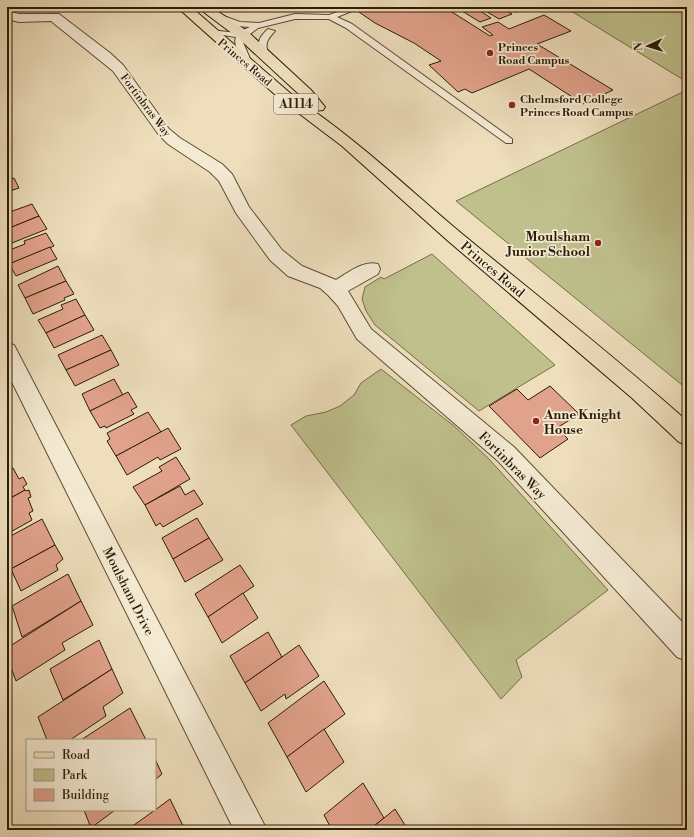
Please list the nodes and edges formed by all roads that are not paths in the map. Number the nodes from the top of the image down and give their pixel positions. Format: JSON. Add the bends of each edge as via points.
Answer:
{"nodes":[{"id":1,"x":183,"y":7,"type":"edge"},
{"id":2,"x":203,"y":7,"type":"edge"},
{"id":3,"x":358,"y":7,"type":"edge"},
{"id":4,"x":58,"y":12,"type":"edge"},
{"id":5,"x":7,"y":15,"type":"edge"},
{"id":6,"x":214,"y":15,"type":"junction"},
{"id":7,"x":329,"y":17,"type":"junction"},
{"id":8,"x":297,"y":18,"type":"junction"},
{"id":9,"x":260,"y":25,"type":"junction"},
{"id":10,"x":209,"y":31,"type":"junction"},
{"id":11,"x":271,"y":31,"type":"junction"},
{"id":12,"x":242,"y":34,"type":"junction"},
{"id":13,"x":265,"y":55,"type":"junction"},
{"id":14,"x":247,"y":62,"type":"junction"},
{"id":15,"x":509,"y":140,"type":"dead end"},
{"id":16,"x":348,"y":143,"type":"junction"},
{"id":17,"x":371,"y":269,"type":"dead end"},
{"id":18,"x":335,"y":290,"type":"junction"},
{"id":19,"x":7,"y":351,"type":"edge"},
{"id":20,"x":640,"y":392,"type":"junction"},
{"id":21,"x":687,"y":426,"type":"edge"},
{"id":22,"x":687,"y":436,"type":"edge"},
{"id":23,"x":687,"y":647,"type":"edge"},
{"id":24,"x":251,"y":830,"type":"edge"}],
"edges":[{"from":1,"to":10,"type":"main road","name":"Princes Road","number":"A1114"},
{"from":2,"to":6,"type":"main road","name":"Princes Road","number":"A1114"},
{"from":3,"to":7,"type":"lane"},
{"from":4,"to":5,"type":"street","name":"Fortinbras Way","via":[[19,18]]},
{"from":4,"to":18,"type":"street","name":"Fortinbras Way","via":[[67,29],[118,68],[164,132],[216,168],[226,178],[255,229],[286,265],[295,272],[327,284]]},
{"from":6,"to":9,"type":"lane","via":[[239,24]]},
{"from":6,"to":12,"type":"main road","name":"Princes Road","number":"A1114"},
{"from":7,"to":8,"type":"lane"},
{"from":7,"to":15,"type":"lane","via":[[346,24]]},
{"from":8,"to":9,"type":"lane"},
{"from":8,"to":11,"type":"lane"},
{"from":9,"to":12,"type":"lane"},
{"from":10,"to":12,"type":"lane","via":[[230,35]]},
{"from":10,"to":14,"type":"main road","name":"Princes Road","number":"A1114"},
{"from":11,"to":12,"type":"lane"},
{"from":11,"to":13,"type":"lane","via":[[262,40],[261,46]]},
{"from":12,"to":13,"type":"main road","name":"Princes Road","number":"A1114"},
{"from":12,"to":14,"type":"lane","via":[[238,39],[239,45]]},
{"from":13,"to":16,"type":"main road","name":"Princes Road","number":"A1114","via":[[306,93]]},
{"from":14,"to":16,"type":"main road","name":"Princes Road","number":"A1114","via":[[285,96]]},
{"from":16,"to":20,"type":"main road","name":"Princes Road","number":"A1114","via":[[453,236]]},
{"from":17,"to":18,"type":"street"},
{"from":18,"to":23,"type":"street","name":"Fortinbras Way","via":[[345,301],[364,334],[506,454]]},
{"from":19,"to":24,"type":"street","name":"Moulsham Drive"},
{"from":20,"to":21,"type":"main road","name":"Princes Road","number":"A1114"},
{"from":20,"to":22,"type":"main road","name":"Princes Road","number":"A1114"}]}
